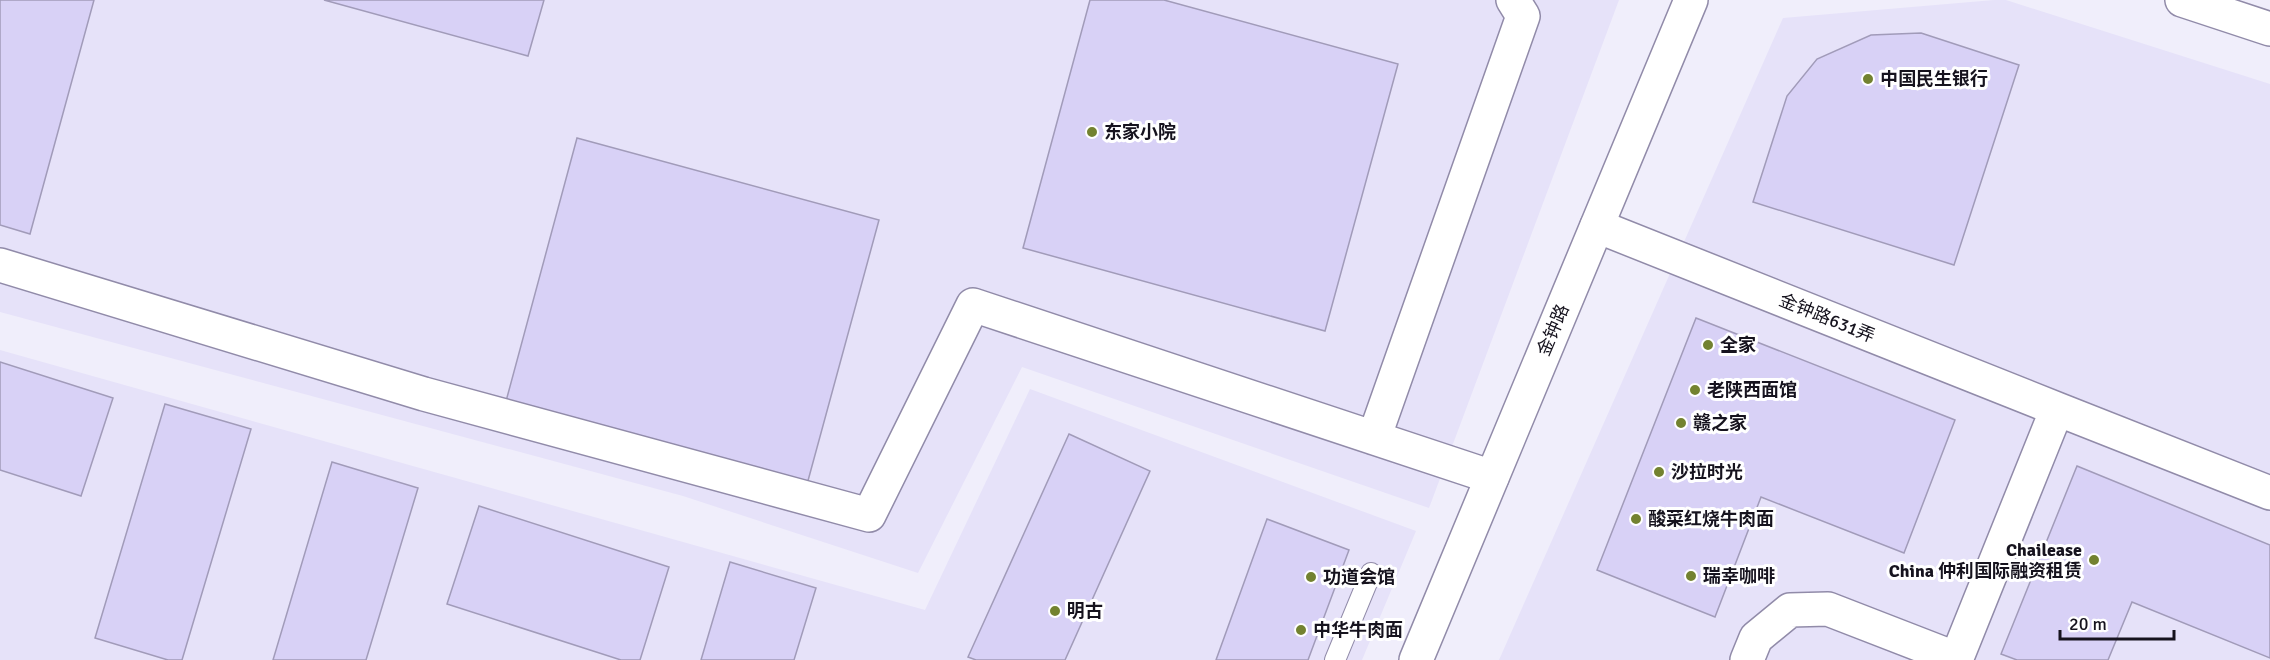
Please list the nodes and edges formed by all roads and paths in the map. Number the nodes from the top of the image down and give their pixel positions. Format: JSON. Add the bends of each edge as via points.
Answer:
{"nodes":[{"id":1,"x":1513,"y":0,"type":"edge"},
{"id":2,"x":1690,"y":0,"type":"edge"},
{"id":3,"x":2182,"y":0,"type":"edge"},
{"id":4,"x":2270,"y":29,"type":"edge"},
{"id":5,"x":1596,"y":226,"type":"junction"},
{"id":6,"x":0,"y":265,"type":"edge"},
{"id":7,"x":2057,"y":409,"type":"junction"},
{"id":8,"x":1374,"y":438,"type":"junction"},
{"id":9,"x":1492,"y":477,"type":"junction"},
{"id":10,"x":2270,"y":493,"type":"edge"},
{"id":11,"x":1371,"y":573,"type":"dead end"},
{"id":12,"x":1957,"y":659,"type":"edge"},
{"id":13,"x":1335,"y":660,"type":"edge"},
{"id":14,"x":1416,"y":660,"type":"edge"},
{"id":15,"x":1747,"y":660,"type":"edge"}],
"edges":[{"from":1,"to":8,"type":"street","via":[[1523,16]]},
{"from":2,"to":5,"type":"street","name":"金钟路"},
{"from":3,"to":4,"type":"street"},
{"from":5,"to":7,"type":"street","name":"金钟路631弄"},
{"from":5,"to":9,"type":"street","name":"金钟路"},
{"from":6,"to":8,"type":"street","via":[[424,394],[869,515],[973,305]]},
{"from":7,"to":10,"type":"street","name":"金钟路631弄"},
{"from":7,"to":12,"type":"street"},
{"from":8,"to":9,"type":"street"},
{"from":9,"to":14,"type":"street","name":"金钟路"},
{"from":11,"to":13,"type":"lane"},
{"from":12,"to":15,"type":"street","via":[[1828,609],[1790,610],[1756,638]]}]}
